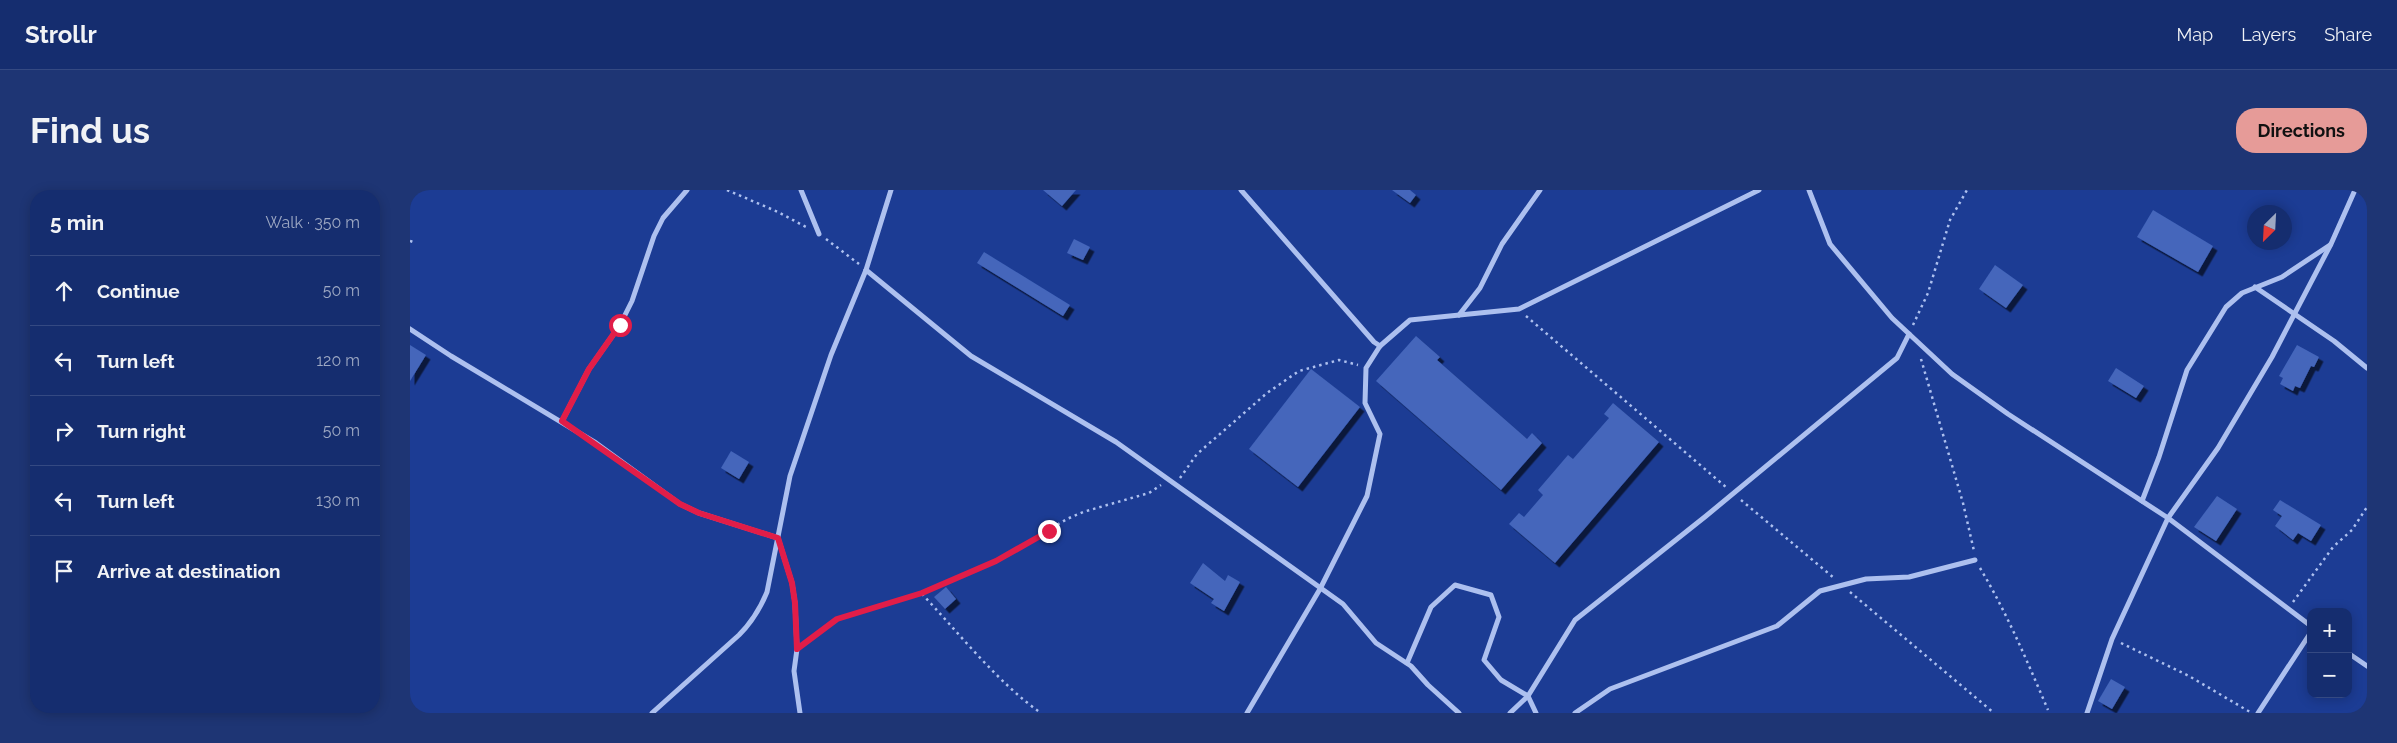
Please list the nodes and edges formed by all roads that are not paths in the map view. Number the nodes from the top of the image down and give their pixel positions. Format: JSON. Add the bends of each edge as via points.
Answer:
{"nodes":[{"id":1,"x":687,"y":190,"type":"edge"},
{"id":2,"x":801,"y":190,"type":"edge"},
{"id":3,"x":891,"y":190,"type":"edge"},
{"id":4,"x":1241,"y":190,"type":"edge"},
{"id":5,"x":1540,"y":190,"type":"edge"},
{"id":6,"x":1759,"y":190,"type":"edge"},
{"id":7,"x":1809,"y":190,"type":"edge"},
{"id":8,"x":2355,"y":190,"type":"edge"},
{"id":9,"x":819,"y":234,"type":"road end"},
{"id":10,"x":2331,"y":244,"type":"junction"},
{"id":11,"x":866,"y":270,"type":"junction"},
{"id":12,"x":2254,"y":287,"type":"junction"},
{"id":13,"x":2293,"y":314,"type":"junction"},
{"id":14,"x":1459,"y":315,"type":"junction"},
{"id":15,"x":410,"y":328,"type":"edge"},
{"id":16,"x":1908,"y":334,"type":"junction"},
{"id":17,"x":1380,"y":346,"type":"junction"},
{"id":18,"x":2367,"y":368,"type":"edge"},
{"id":19,"x":562,"y":421,"type":"junction"},
{"id":20,"x":2142,"y":501,"type":"junction"},
{"id":21,"x":2168,"y":518,"type":"junction"},
{"id":22,"x":778,"y":538,"type":"junction"},
{"id":23,"x":1975,"y":560,"type":"road end"},
{"id":24,"x":1320,"y":589,"type":"junction"},
{"id":25,"x":2307,"y":623,"type":"edge"},
{"id":26,"x":2307,"y":638,"type":"edge"},
{"id":27,"x":2352,"y":656,"type":"edge"},
{"id":28,"x":1406,"y":663,"type":"junction"},
{"id":29,"x":2367,"y":666,"type":"edge"},
{"id":30,"x":1528,"y":696,"type":"junction"},
{"id":31,"x":652,"y":713,"type":"edge"},
{"id":32,"x":800,"y":713,"type":"edge"},
{"id":33,"x":1247,"y":713,"type":"edge"},
{"id":34,"x":1459,"y":713,"type":"edge"},
{"id":35,"x":1510,"y":713,"type":"edge"},
{"id":36,"x":1536,"y":713,"type":"edge"},
{"id":37,"x":1575,"y":713,"type":"edge"},
{"id":38,"x":2086,"y":713,"type":"edge"},
{"id":39,"x":2258,"y":713,"type":"edge"}],
"edges":[{"from":1,"to":19,"type":"street","via":[[654,236],[632,301],[620,325],[589,369]]},
{"from":2,"to":9,"type":"street"},
{"from":3,"to":11,"type":"street"},
{"from":4,"to":17,"type":"street"},
{"from":5,"to":14,"type":"street","via":[[1502,244],[1480,288]]},
{"from":6,"to":14,"type":"street","via":[[1519,309]]},
{"from":7,"to":16,"type":"street","via":[[1830,244]]},
{"from":8,"to":10,"type":"street"},
{"from":10,"to":12,"type":"street","via":[[2282,277]]},
{"from":10,"to":13,"type":"street"},
{"from":11,"to":22,"type":"street","via":[[810,413],[790,476]]},
{"from":11,"to":24,"type":"street","via":[[972,356],[1116,442]]},
{"from":12,"to":13,"type":"street"},
{"from":12,"to":20,"type":"street","via":[[2226,308],[2192,360]]},
{"from":13,"to":18,"type":"street"},
{"from":13,"to":21,"type":"street","via":[[2272,358],[2218,448]]},
{"from":14,"to":17,"type":"street","via":[[1410,320]]},
{"from":15,"to":19,"type":"street"},
{"from":16,"to":20,"type":"street","via":[[1952,374],[2008,414]]},
{"from":16,"to":30,"type":"street","via":[[1897,358],[1575,620]]},
{"from":17,"to":24,"type":"street","via":[[1366,368],[1365,403],[1380,434],[1367,496]]},
{"from":19,"to":22,"type":"street","via":[[680,504]]},
{"from":20,"to":21,"type":"street"},
{"from":21,"to":25,"type":"street"},
{"from":21,"to":38,"type":"street","via":[[2112,639]]},
{"from":22,"to":31,"type":"street","via":[[767,592],[751,623]]},
{"from":22,"to":32,"type":"street","via":[[795,603],[797,649],[794,671]]},
{"from":23,"to":37,"type":"street","via":[[1909,577],[1866,579],[1820,591],[1777,626],[1610,689]]},
{"from":24,"to":28,"type":"street","via":[[1343,604],[1376,643]]},
{"from":24,"to":33,"type":"street"},
{"from":26,"to":39,"type":"street"},
{"from":27,"to":29,"type":"street"},
{"from":28,"to":30,"type":"street","via":[[1431,607],[1455,585],[1492,595],[1499,617],[1484,660],[1501,680]]},
{"from":28,"to":34,"type":"street"},
{"from":30,"to":35,"type":"street"},
{"from":30,"to":36,"type":"street"}]}
